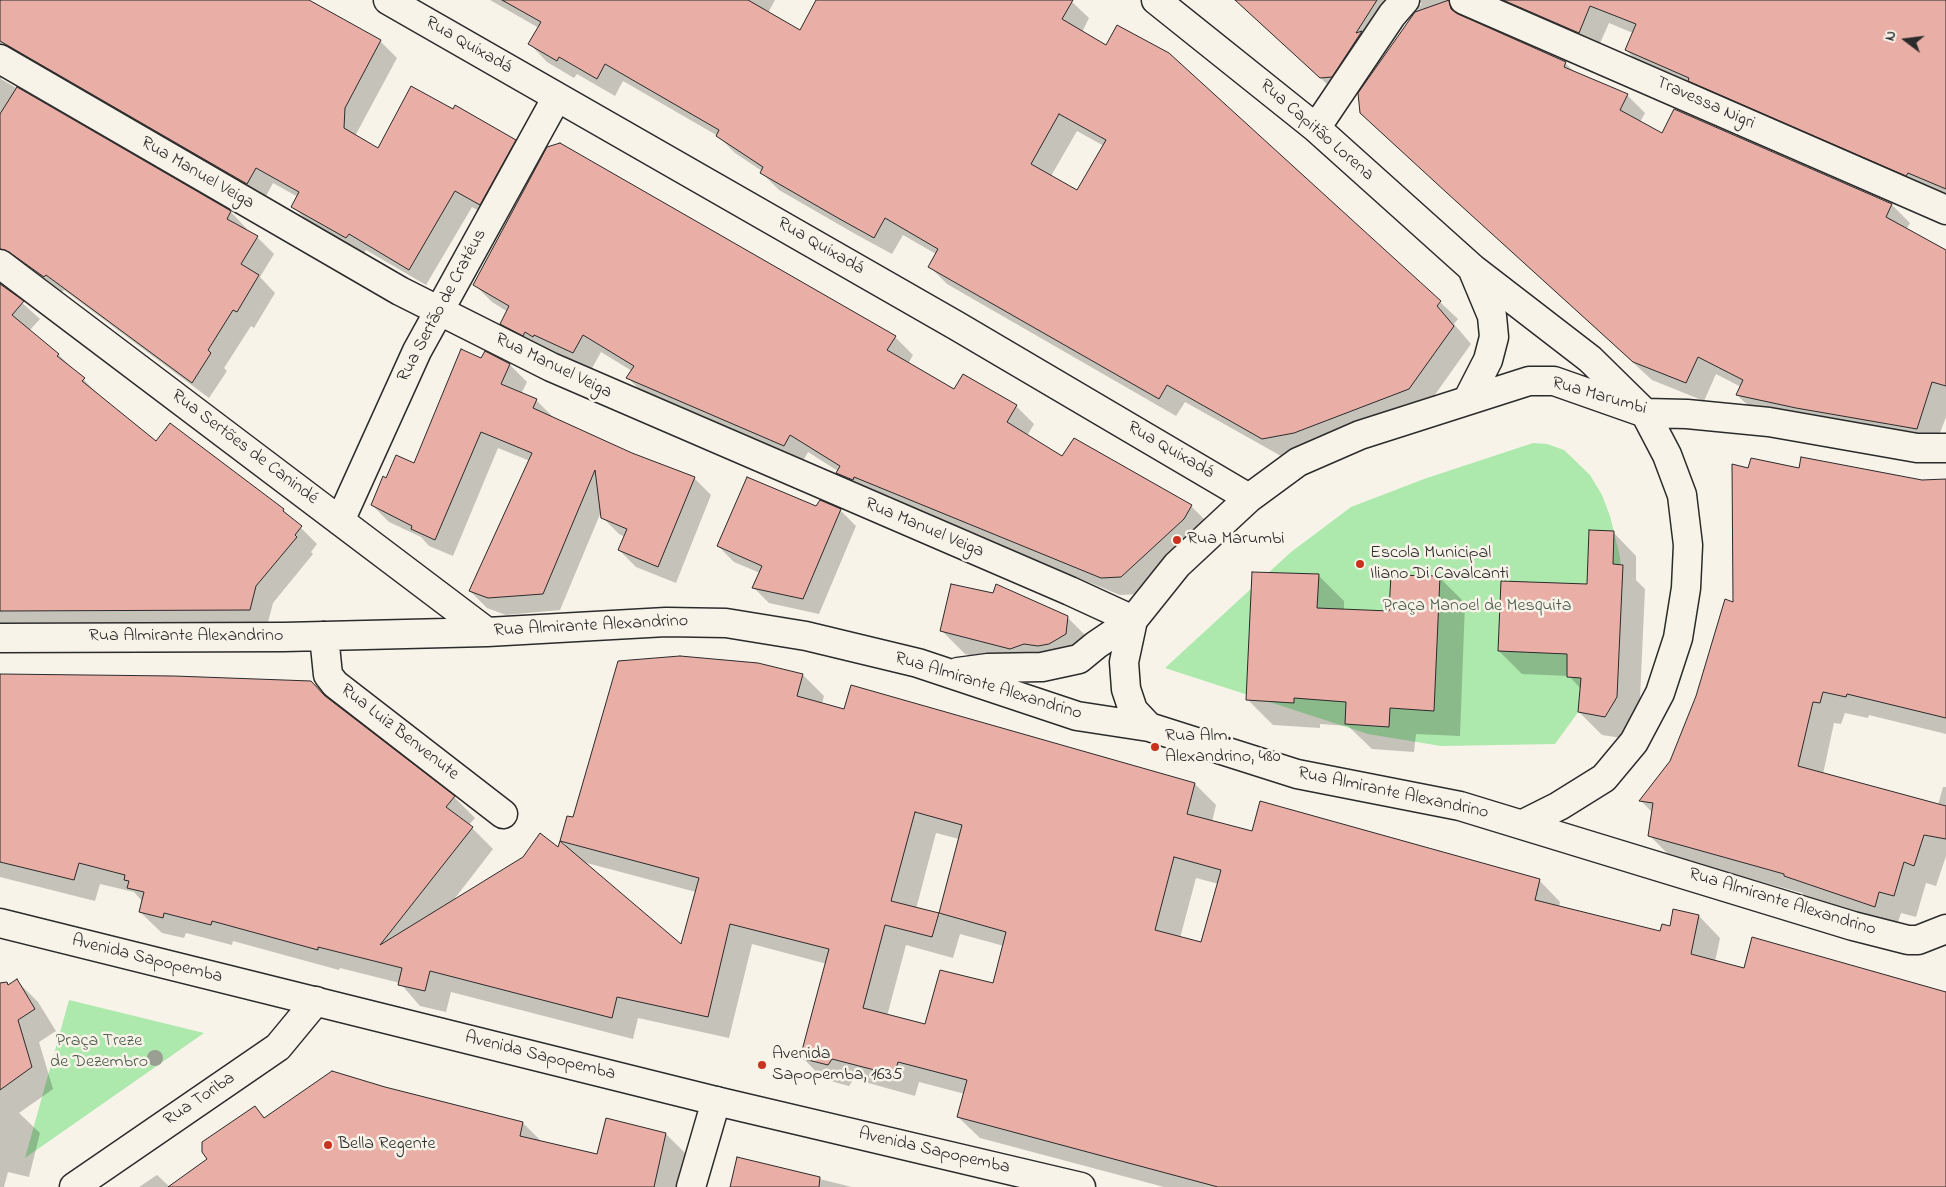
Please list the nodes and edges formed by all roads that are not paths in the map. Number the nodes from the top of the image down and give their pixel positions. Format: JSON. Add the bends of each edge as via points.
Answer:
{"nodes":[{"id":1,"x":388,"y":0,"type":"edge"},
{"id":2,"x":1156,"y":0,"type":"edge"},
{"id":3,"x":1405,"y":0,"type":"edge"},
{"id":4,"x":1464,"y":0,"type":"edge"},
{"id":5,"x":0,"y":59,"type":"edge"},
{"id":6,"x":557,"y":97,"type":"junction"},
{"id":7,"x":1316,"y":128,"type":"junction"},
{"id":8,"x":1946,"y":210,"type":"edge"},
{"id":9,"x":0,"y":264,"type":"edge"},
{"id":10,"x":1472,"y":268,"type":"junction"},
{"id":11,"x":439,"y":311,"type":"junction"},
{"id":12,"x":1468,"y":399,"type":"junction"},
{"id":13,"x":1645,"y":413,"type":"junction"},
{"id":14,"x":1946,"y":448,"type":"edge"},
{"id":15,"x":1249,"y":498,"type":"junction"},
{"id":16,"x":340,"y":521,"type":"junction"},
{"id":17,"x":1133,"y":620,"type":"junction"},
{"id":18,"x":487,"y":632,"type":"junction"},
{"id":19,"x":324,"y":636,"type":"junction"},
{"id":20,"x":0,"y":638,"type":"edge"},
{"id":21,"x":952,"y":673,"type":"junction"},
{"id":22,"x":1148,"y":727,"type":"junction"},
{"id":23,"x":503,"y":814,"type":"dead end"},
{"id":24,"x":1523,"y":824,"type":"junction"},
{"id":25,"x":0,"y":923,"type":"edge"},
{"id":26,"x":1946,"y":929,"type":"edge"},
{"id":27,"x":316,"y":1001,"type":"junction"},
{"id":28,"x":716,"y":1100,"type":"junction"},
{"id":29,"x":74,"y":1187,"type":"edge"},
{"id":30,"x":691,"y":1187,"type":"edge"},
{"id":31,"x":1081,"y":1187,"type":"edge"}],
"edges":[{"from":1,"to":6,"type":"street","name":"Rua Quixadá"},
{"from":2,"to":7,"type":"street","name":"Rua Capitão Lorena"},
{"from":3,"to":7,"type":"street"},
{"from":4,"to":8,"type":"street","name":"Travessa Nigri"},
{"from":5,"to":11,"type":"street","name":"Rua Manuel Veiga"},
{"from":6,"to":11,"type":"street","name":"Rua Sertão de Cratéus"},
{"from":6,"to":15,"type":"street","name":"Rua Quixadá"},
{"from":7,"to":10,"type":"street","name":"Rua Capitão Lorena"},
{"from":9,"to":16,"type":"street","name":"Rua Sertões de Canindé"},
{"from":10,"to":12,"type":"street","name":"Rua Capitão Lorena","via":[[1492,316],[1494,337],[1488,360]]},
{"from":10,"to":13,"type":"street","name":"Rua Capitão Lorena","via":[[1590,359]]},
{"from":11,"to":16,"type":"street","name":"Rua Sertão de Cratéus","via":[[417,350]]},
{"from":11,"to":17,"type":"street","name":"Rua Manuel Veiga","via":[[615,397]]},
{"from":12,"to":13,"type":"street","name":"Rua Marumbi","via":[[1529,381],[1554,381]]},
{"from":12,"to":15,"type":"street","name":"Rua Marumbi","via":[[1360,436],[1305,459]]},
{"from":13,"to":14,"type":"street","name":"Rua Marumbi","via":[[1769,422],[1917,448]]},
{"from":13,"to":24,"type":"street","via":[[1667,455],[1682,496],[1688,545],[1686,588],[1678,638],[1660,693],[1634,742],[1604,778]]},
{"from":15,"to":17,"type":"street","name":"Rua Marumbi","via":[[1177,565]]},
{"from":16,"to":18,"type":"street","name":"Rua Sertões de Canindé"},
{"from":17,"to":21,"type":"street","name":"Rua Marumbi","via":[[1079,659],[1042,666]]},
{"from":17,"to":22,"type":"street","via":[[1124,662],[1126,689],[1133,710]]},
{"from":18,"to":19,"type":"street","name":"Rua Almirante Alexandrino"},
{"from":18,"to":21,"type":"street","name":"Rua Almirante Alexandrino","via":[[666,622],[726,623],[806,636]]},
{"from":19,"to":20,"type":"street","name":"Rua Almirante Alexandrino"},
{"from":19,"to":23,"type":"street","name":"Rua Luiz Benvenute","via":[[328,675],[336,684]]},
{"from":21,"to":22,"type":"street","name":"Rua Almirante Alexandrino","via":[[1077,716]]},
{"from":22,"to":24,"type":"street","name":"Rua Almirante Alexandrino","via":[[1297,774],[1460,806]]},
{"from":24,"to":26,"type":"street","name":"Rua Almirante Alexandrino","via":[[1908,940],[1918,940]]},
{"from":25,"to":27,"type":"street","name":"Avenida Sapopemba"},
{"from":27,"to":28,"type":"street","name":"Avenida Sapopemba"},
{"from":27,"to":29,"type":"street","name":"Rua Toriba","via":[[278,1047]]},
{"from":28,"to":30,"type":"street"},
{"from":28,"to":31,"type":"street","name":"Avenida Sapopemba"}]}
